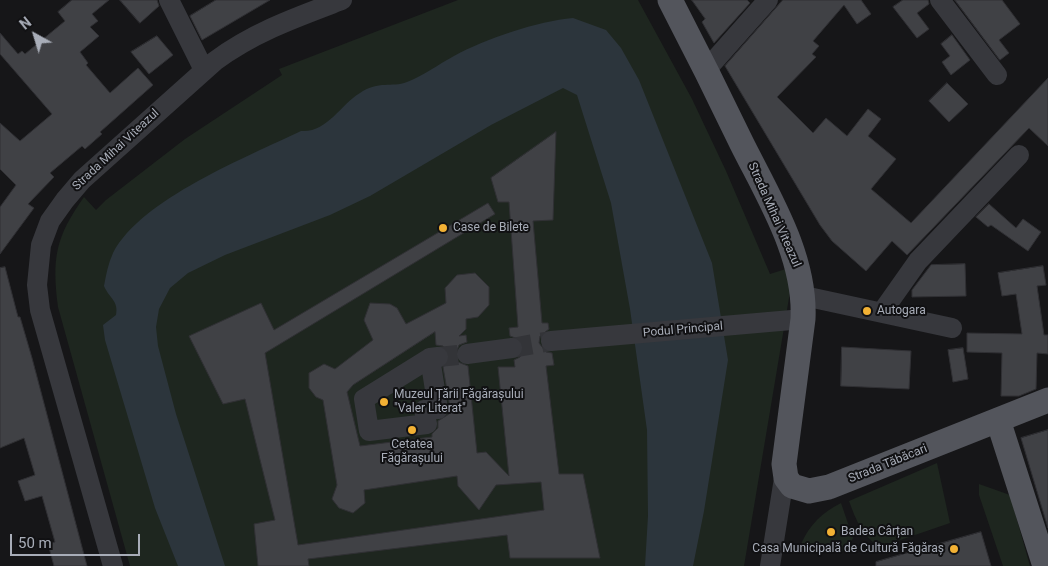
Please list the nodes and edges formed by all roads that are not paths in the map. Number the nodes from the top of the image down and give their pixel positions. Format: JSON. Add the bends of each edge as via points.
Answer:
{"nodes":[{"id":1,"x":169,"y":0,"type":"edge"},
{"id":2,"x":342,"y":0,"type":"edge"},
{"id":3,"x":670,"y":0,"type":"edge"},
{"id":4,"x":768,"y":0,"type":"edge"},
{"id":5,"x":940,"y":0,"type":"edge"},
{"id":6,"x":204,"y":70,"type":"junction"},
{"id":7,"x":706,"y":70,"type":"junction"},
{"id":8,"x":997,"y":75,"type":"dead end"},
{"id":9,"x":1019,"y":155,"type":"dead end"},
{"id":10,"x":803,"y":308,"type":"junction"},
{"id":11,"x":882,"y":312,"type":"junction"},
{"id":12,"x":952,"y":328,"type":"dead end"},
{"id":13,"x":551,"y":342,"type":"tunnel mouth"},
{"id":14,"x":512,"y":348,"type":"tunnel mouth"},
{"id":15,"x":467,"y":354,"type":"tunnel mouth"},
{"id":16,"x":1048,"y":400,"type":"edge"},
{"id":17,"x":998,"y":420,"type":"junction"},
{"id":18,"x":785,"y":472,"type":"junction"},
{"id":19,"x":113,"y":566,"type":"edge"},
{"id":20,"x":770,"y":566,"type":"edge"},
{"id":21,"x":1045,"y":566,"type":"edge"}],
"edges":[{"from":1,"to":6,"type":"street"},
{"from":2,"to":6,"type":"street","name":"Strada Mihai Viteazul","via":[[252,36]]},
{"from":3,"to":7,"type":"main road","name":"Strada Mihai Viteazul"},
{"from":4,"to":7,"type":"street"},
{"from":5,"to":8,"type":"street"},
{"from":6,"to":19,"type":"street","name":"Strada Mihai Viteazul","via":[[82,180],[50,221],[41,245],[37,285],[40,310]]},
{"from":7,"to":10,"type":"main road","name":"Strada Mihai Viteazul","via":[[786,236],[800,274]]},
{"from":9,"to":11,"type":"street","via":[[918,261]]},
{"from":10,"to":11,"type":"street","name":"Podul Principal"},
{"from":10,"to":13,"type":"street","name":"Podul Principal","via":[[744,324]]},
{"from":10,"to":18,"type":"main road","name":"Strada Mihai Viteazul"},
{"from":11,"to":12,"type":"street","name":"Podul Principal"},
{"from":14,"to":15,"type":"street"},
{"from":16,"to":17,"type":"main road","name":"Strada Tăbăcari"},
{"from":17,"to":18,"type":"main road","name":"Strada Tăbăcari","via":[[817,491],[795,488]]},
{"from":17,"to":21,"type":"main road"},
{"from":18,"to":20,"type":"street","name":"Strada Mihai Viteazul"}]}
